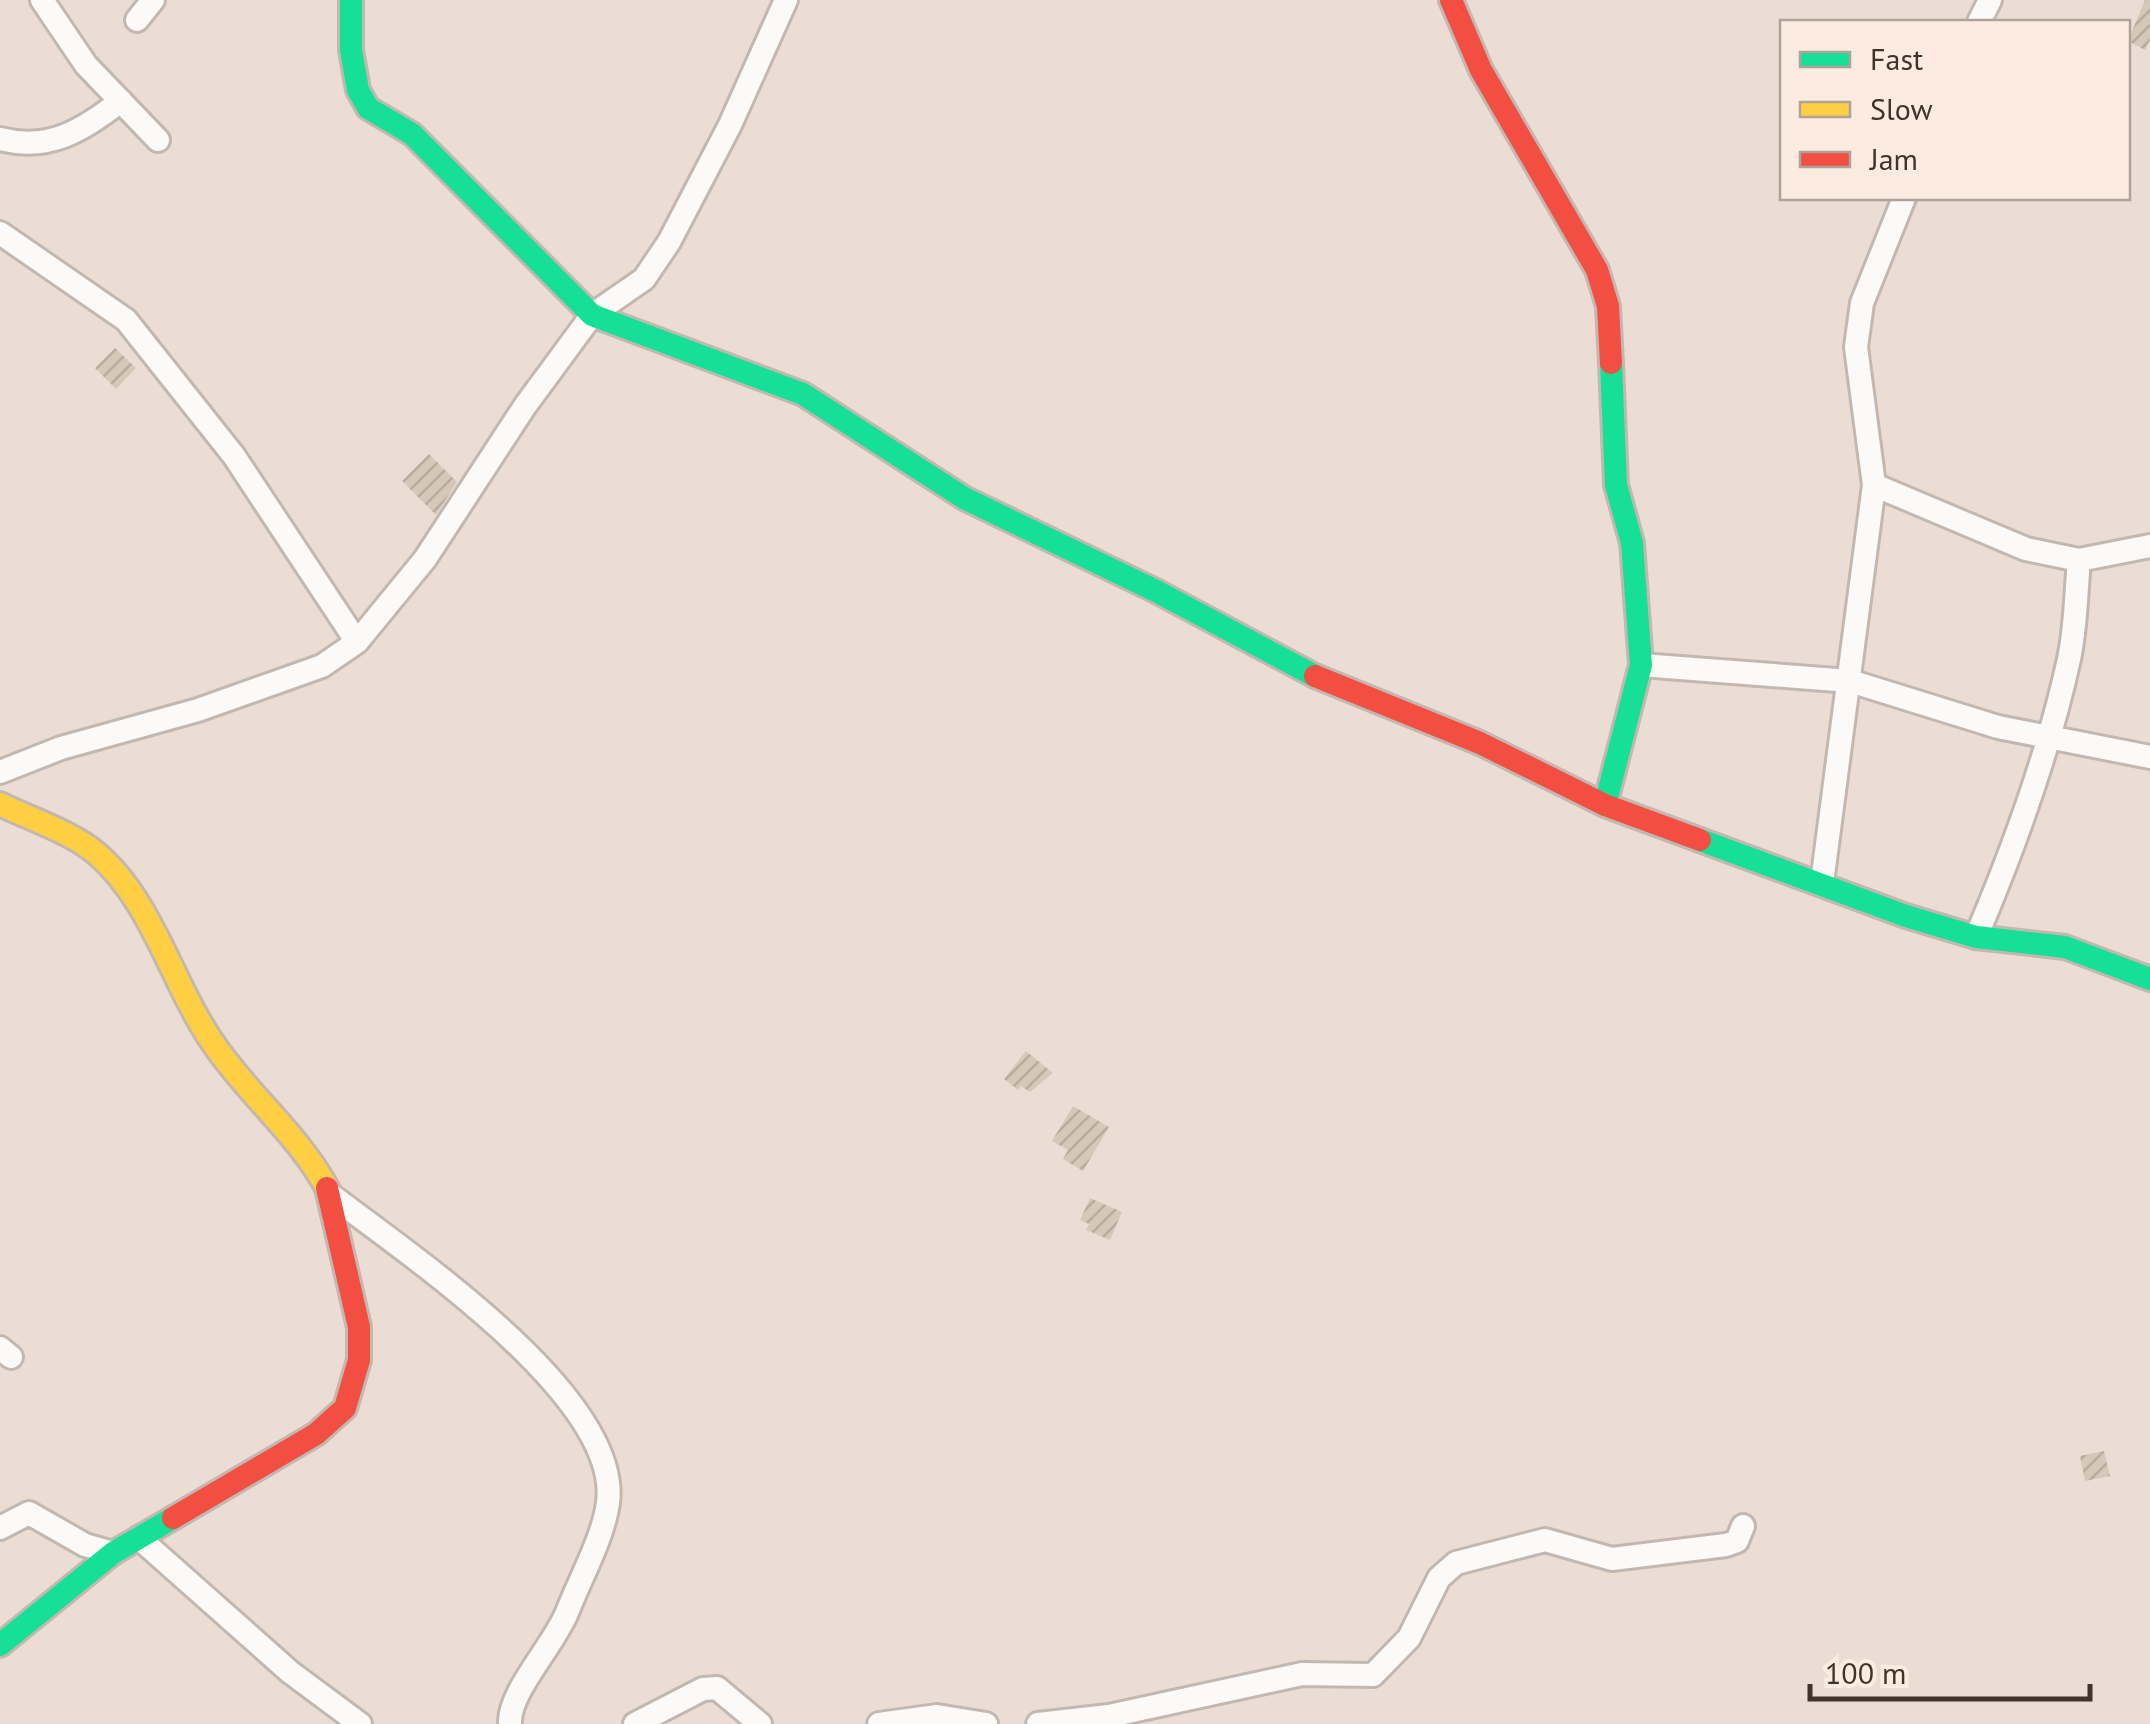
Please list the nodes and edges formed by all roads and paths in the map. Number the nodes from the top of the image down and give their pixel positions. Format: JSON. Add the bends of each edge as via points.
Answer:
{"nodes":[{"id":1,"x":42,"y":0,"type":"edge"},
{"id":2,"x":153,"y":0,"type":"edge"},
{"id":3,"x":351,"y":0,"type":"edge"},
{"id":4,"x":786,"y":0,"type":"edge"},
{"id":5,"x":1451,"y":0,"type":"edge"},
{"id":6,"x":137,"y":20,"type":"dead end"},
{"id":7,"x":121,"y":101,"type":"junction"},
{"id":8,"x":0,"y":139,"type":"edge"},
{"id":9,"x":158,"y":140,"type":"dead end"},
{"id":10,"x":1903,"y":200,"type":"edge"},
{"id":11,"x":0,"y":234,"type":"edge"},
{"id":12,"x":592,"y":316,"type":"junction"},
{"id":13,"x":1874,"y":485,"type":"junction"},
{"id":14,"x":2150,"y":546,"type":"edge"},
{"id":15,"x":2080,"y":560,"type":"junction"},
{"id":16,"x":357,"y":642,"type":"junction"},
{"id":17,"x":1641,"y":665,"type":"junction"},
{"id":18,"x":1850,"y":681,"type":"junction"},
{"id":19,"x":2048,"y":737,"type":"junction"},
{"id":20,"x":2150,"y":757,"type":"edge"},
{"id":21,"x":0,"y":772,"type":"edge"},
{"id":22,"x":0,"y":804,"type":"edge"},
{"id":23,"x":1605,"y":806,"type":"junction"},
{"id":24,"x":1822,"y":883,"type":"junction"},
{"id":25,"x":1976,"y":937,"type":"junction"},
{"id":26,"x":2150,"y":980,"type":"edge"},
{"id":27,"x":332,"y":1195,"type":"junction"},
{"id":28,"x":1743,"y":1526,"type":"dead end"},
{"id":29,"x":0,"y":1528,"type":"edge"},
{"id":30,"x":139,"y":1538,"type":"junction"},
{"id":31,"x":113,"y":1554,"type":"junction"},
{"id":32,"x":0,"y":1645,"type":"edge"},
{"id":33,"x":360,"y":1724,"type":"edge"},
{"id":34,"x":510,"y":1724,"type":"edge"},
{"id":35,"x":635,"y":1724,"type":"edge"},
{"id":36,"x":760,"y":1724,"type":"edge"},
{"id":37,"x":879,"y":1724,"type":"edge"},
{"id":38,"x":986,"y":1724,"type":"edge"},
{"id":39,"x":1038,"y":1724,"type":"edge"}],
"edges":[{"from":1,"to":7,"type":"street","via":[[86,65]]},
{"from":2,"to":6,"type":"street"},
{"from":3,"to":12,"type":"street","via":[[358,90],[368,108],[412,134]]},
{"from":4,"to":12,"type":"street","via":[[669,242],[644,279]]},
{"from":5,"to":17,"type":"street","via":[[1481,70],[1546,176],[1606,295],[1616,485],[1632,542]]},
{"from":7,"to":8,"type":"street","via":[[79,132],[44,144]]},
{"from":7,"to":9,"type":"street"},
{"from":10,"to":13,"type":"street","via":[[1862,304],[1856,347]]},
{"from":11,"to":16,"type":"street","via":[[126,320],[234,456]]},
{"from":12,"to":16,"type":"street","via":[[425,559]]},
{"from":12,"to":23,"type":"street","via":[[804,394],[964,498],[1313,675],[1480,743]]},
{"from":13,"to":15,"type":"street","via":[[2026,549]]},
{"from":13,"to":18,"type":"street"},
{"from":14,"to":15,"type":"street"},
{"from":15,"to":19,"type":"street","via":[[2070,656]]},
{"from":16,"to":21,"type":"street","via":[[305,672]]},
{"from":17,"to":18,"type":"street"},
{"from":17,"to":23,"type":"street"},
{"from":18,"to":19,"type":"street"},
{"from":18,"to":24,"type":"street"},
{"from":19,"to":20,"type":"street"},
{"from":19,"to":25,"type":"street"},
{"from":22,"to":27,"type":"street","via":[[94,852],[122,881],[212,1041],[314,1162]]},
{"from":23,"to":24,"type":"street"},
{"from":24,"to":25,"type":"street"},
{"from":25,"to":26,"type":"street","via":[[2064,948]]},
{"from":27,"to":30,"type":"street","via":[[359,1327],[359,1360],[345,1408],[316,1434]]},
{"from":27,"to":34,"type":"street","via":[[534,1358],[589,1429],[604,1462],[608,1502],[563,1624],[516,1699]]},
{"from":28,"to":39,"type":"street","via":[[1726,1545],[1612,1559],[1545,1540],[1456,1563],[1439,1578],[1409,1638],[1374,1674],[1302,1674],[1109,1716]]},
{"from":29,"to":31,"type":"street","via":[[29,1513],[85,1546]]},
{"from":30,"to":31,"type":"street"},
{"from":30,"to":33,"type":"street","via":[[290,1672]]},
{"from":31,"to":32,"type":"street"},
{"from":35,"to":36,"type":"street","via":[[716,1688]]},
{"from":37,"to":38,"type":"street","via":[[937,1716]]}]}
